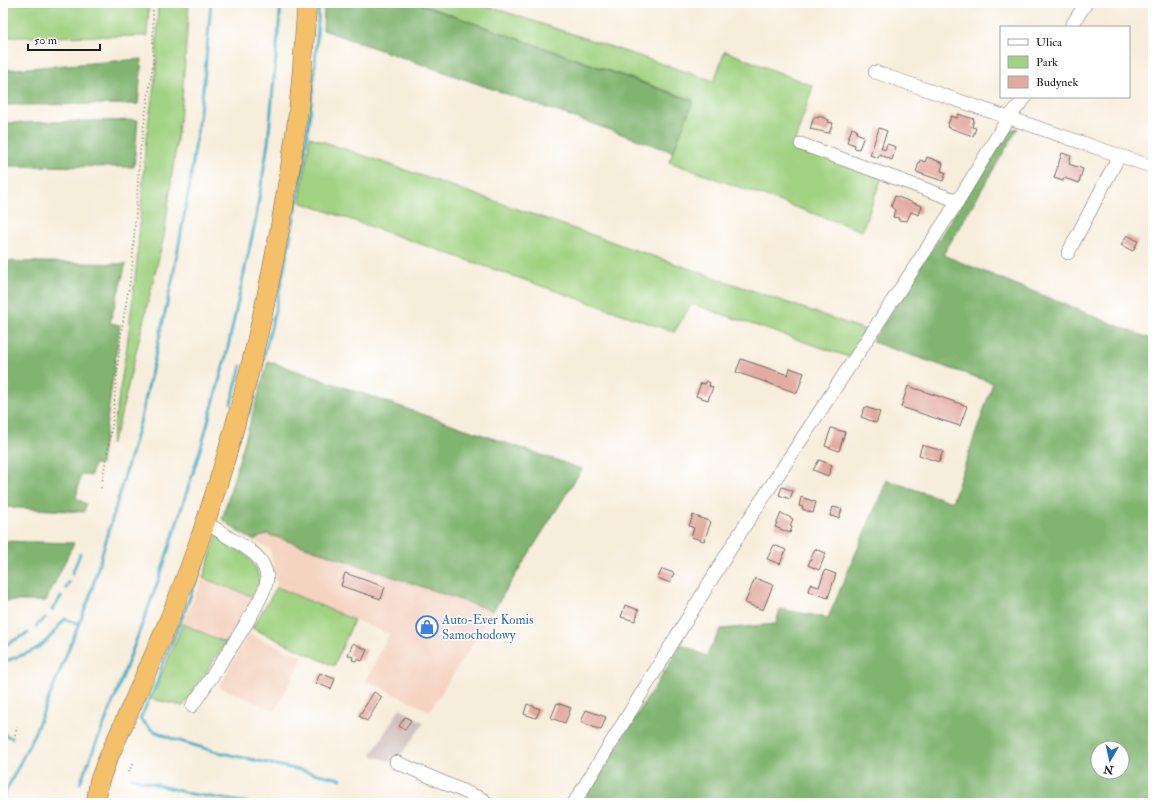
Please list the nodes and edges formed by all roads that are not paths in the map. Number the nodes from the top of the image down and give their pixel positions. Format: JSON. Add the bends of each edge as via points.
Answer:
{"nodes":[{"id":1,"x":307,"y":3,"type":"edge"},
{"id":2,"x":1086,"y":3,"type":"edge"},
{"id":3,"x":1072,"y":26,"type":"edge"},
{"id":4,"x":875,"y":72,"type":"dead end"},
{"id":5,"x":1025,"y":98,"type":"edge"},
{"id":6,"x":1008,"y":118,"type":"junction"},
{"id":7,"x":801,"y":144,"type":"dead end"},
{"id":8,"x":1119,"y":156,"type":"junction"},
{"id":9,"x":1153,"y":167,"type":"edge"},
{"id":10,"x":958,"y":201,"type":"junction"},
{"id":11,"x":1068,"y":253,"type":"dead end"},
{"id":12,"x":204,"y":523,"type":"junction"},
{"id":13,"x":192,"y":706,"type":"dead end"},
{"id":14,"x":396,"y":762,"type":"dead end"},
{"id":15,"x":86,"y":803,"type":"edge"},
{"id":16,"x":486,"y":803,"type":"edge"},
{"id":17,"x":574,"y":803,"type":"edge"}],
"edges":[{"from":1,"to":12,"type":"highway","via":[[297,119],[277,244],[258,333],[227,450]]},
{"from":2,"to":3,"type":"street"},
{"from":4,"to":6,"type":"street"},
{"from":5,"to":6,"type":"street"},
{"from":6,"to":8,"type":"street"},
{"from":6,"to":10,"type":"street"},
{"from":7,"to":10,"type":"street"},
{"from":8,"to":9,"type":"street"},
{"from":8,"to":11,"type":"street"},
{"from":10,"to":17,"type":"street","via":[[740,533]]},
{"from":12,"to":13,"type":"street","via":[[252,551],[260,559],[267,577],[256,609]]},
{"from":12,"to":15,"type":"highway","via":[[176,603],[99,782]]},
{"from":14,"to":16,"type":"street"}]}
